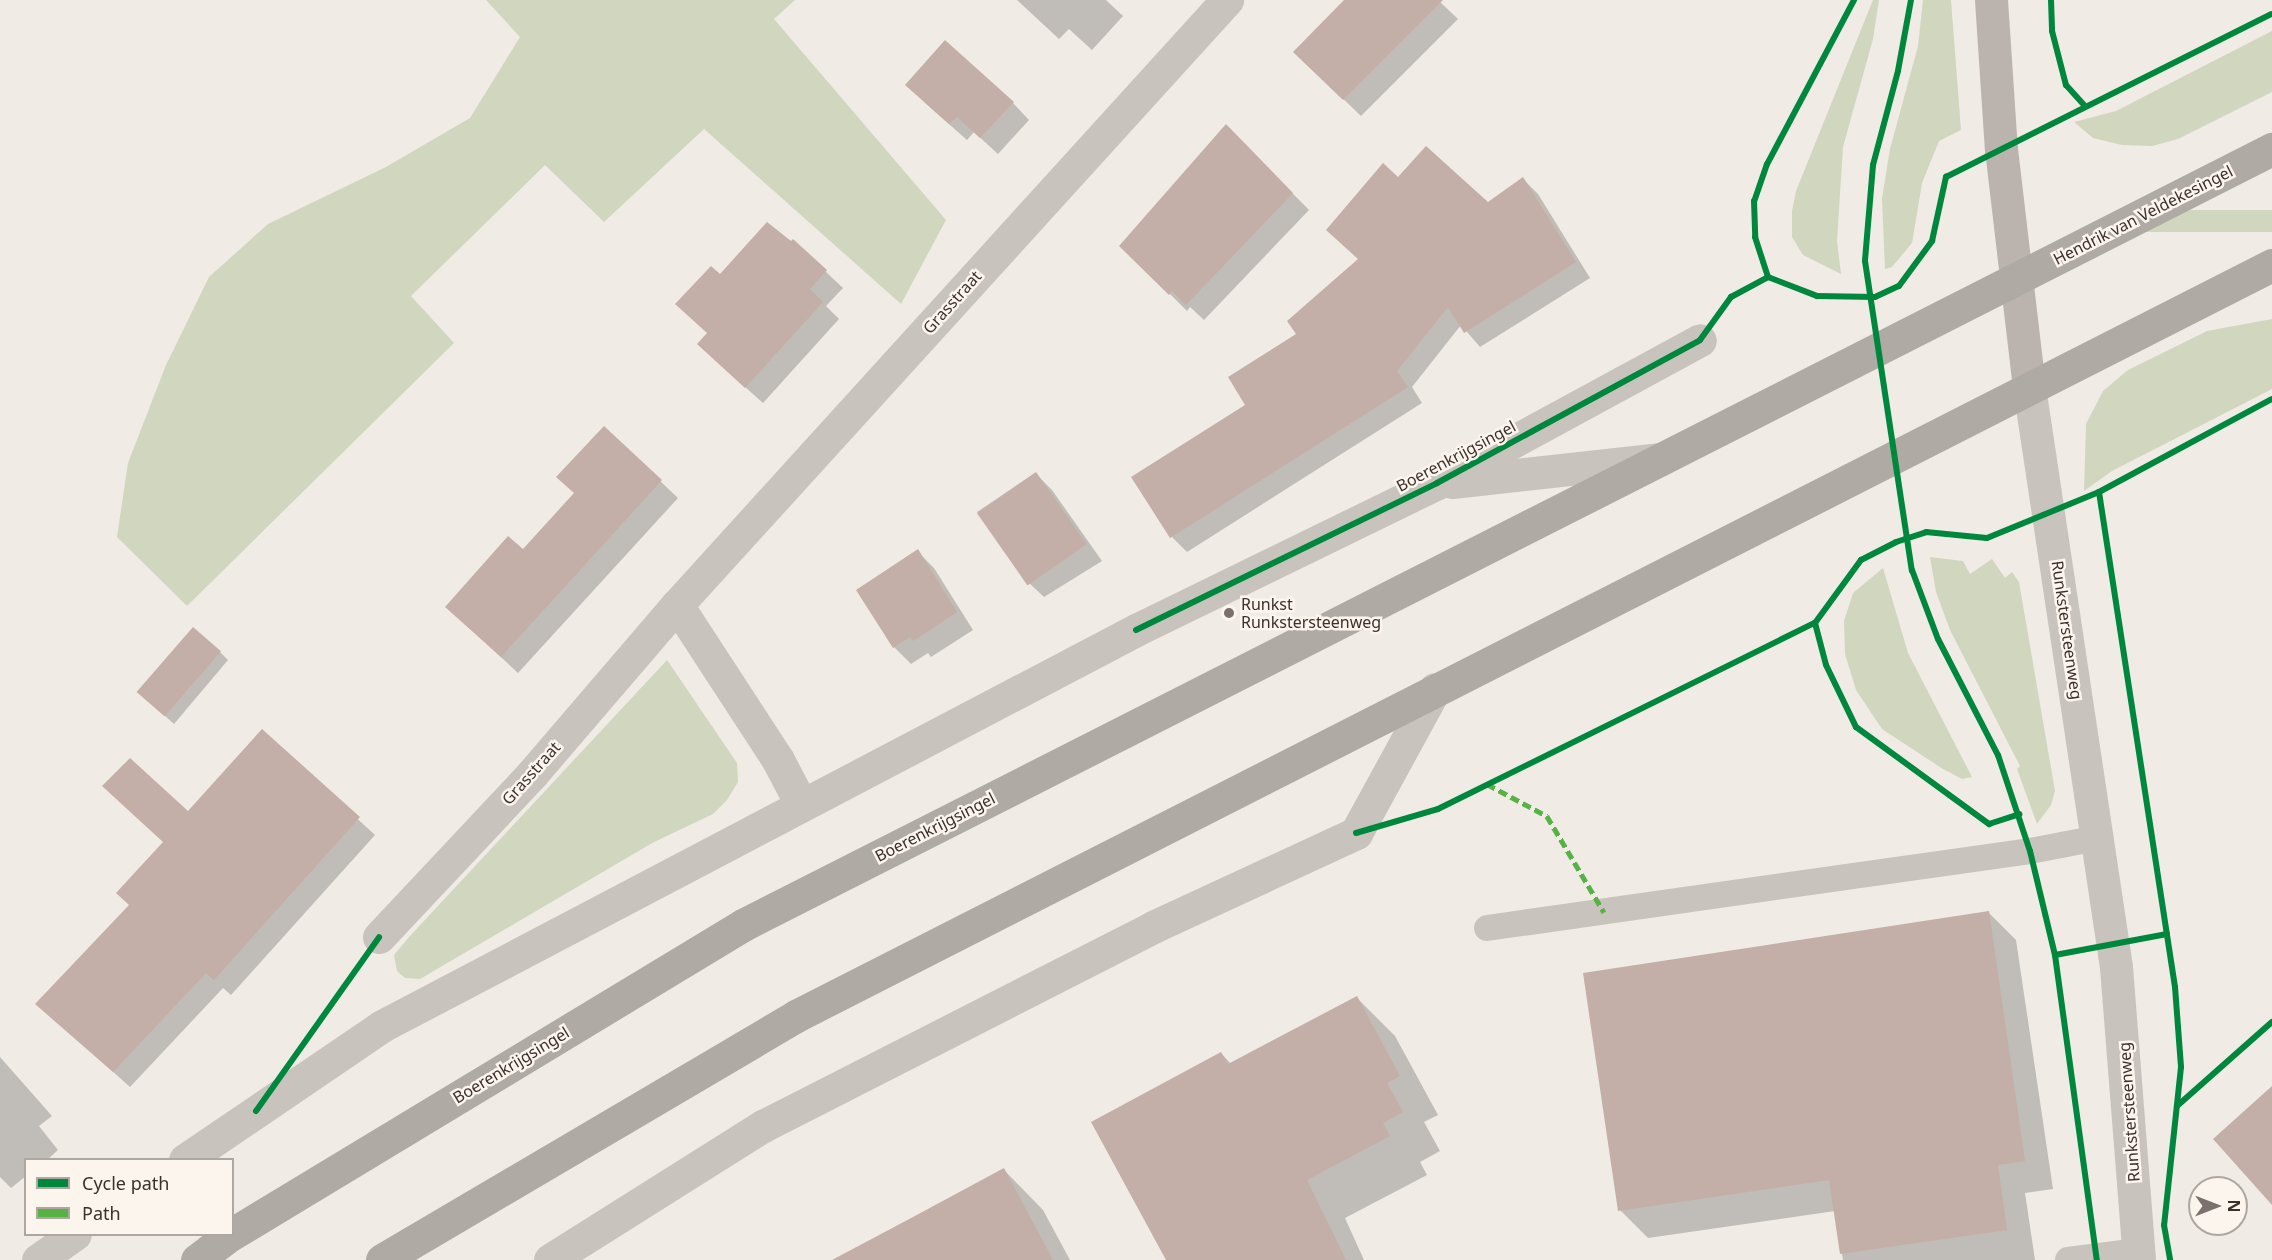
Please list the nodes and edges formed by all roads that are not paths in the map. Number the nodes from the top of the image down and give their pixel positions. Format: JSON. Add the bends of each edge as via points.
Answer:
{"nodes":[{"id":1,"x":1991,"y":0,"type":"edge"},
{"id":2,"x":1211,"y":6,"type":"edge"},
{"id":3,"x":2272,"y":149,"type":"edge"},
{"id":4,"x":2272,"y":265,"type":"edge"},
{"id":5,"x":2014,"y":280,"type":"junction"},
{"id":6,"x":1700,"y":340,"type":"dead end"},
{"id":7,"x":2030,"y":387,"type":"junction"},
{"id":8,"x":1659,"y":459,"type":"junction"},
{"id":9,"x":1437,"y":483,"type":"junction"},
{"id":10,"x":677,"y":605,"type":"junction"},
{"id":11,"x":1435,"y":689,"type":"junction"},
{"id":12,"x":801,"y":804,"type":"junction"},
{"id":13,"x":2098,"y":838,"type":"junction"},
{"id":14,"x":1487,"y":928,"type":"dead end"},
{"id":15,"x":379,"y":938,"type":"dead end"},
{"id":16,"x":188,"y":1158,"type":"edge"},
{"id":17,"x":234,"y":1233,"type":"edge"},
{"id":18,"x":72,"y":1236,"type":"edge"},
{"id":19,"x":229,"y":1236,"type":"edge"},
{"id":20,"x":2138,"y":1255,"type":"edge"},
{"id":21,"x":38,"y":1260,"type":"edge"},
{"id":22,"x":197,"y":1260,"type":"edge"},
{"id":23,"x":382,"y":1260,"type":"edge"},
{"id":24,"x":550,"y":1260,"type":"edge"},
{"id":25,"x":2068,"y":1260,"type":"edge"}],
"edges":[{"from":1,"to":5,"type":"street","name":"Runkstersteenweg"},
{"from":2,"to":10,"type":"street","name":"Grasstraat"},
{"from":3,"to":5,"type":"highway","name":"Hendrik van Veldekesingel"},
{"from":4,"to":7,"type":"highway"},
{"from":5,"to":7,"type":"street","name":"Runkstersteenweg"},
{"from":5,"to":8,"type":"highway","name":"Boerenkrijgsingel"},
{"from":6,"to":9,"type":"street","name":"Boerenkrijgsingel"},
{"from":7,"to":11,"type":"highway"},
{"from":7,"to":13,"type":"street","name":"Runkstersteenweg"},
{"from":8,"to":9,"type":"street","name":"Boerenkrijgsingel"},
{"from":8,"to":17,"type":"highway","name":"Boerenkrijgsingel","via":[[743,925]]},
{"from":9,"to":12,"type":"street","name":"Boerenkrijgsingel","via":[[1136,630]]},
{"from":10,"to":12,"type":"street","via":[[778,760]]},
{"from":10,"to":15,"type":"street","name":"Grasstraat","via":[[532,774]]},
{"from":11,"to":23,"type":"highway","via":[[796,1016]]},
{"from":11,"to":24,"type":"street","via":[[1356,833],[1153,927],[763,1126]]},
{"from":12,"to":16,"type":"street","name":"Boerenkrijgsingel","via":[[382,1026]]},
{"from":13,"to":14,"type":"lane","via":[[2018,853]]},
{"from":13,"to":20,"type":"street","name":"Runkstersteenweg","via":[[2129,1092]]},
{"from":18,"to":21,"type":"street"},
{"from":19,"to":22,"type":"highway","name":"Boerenkrijgsingel"},
{"from":20,"to":25,"type":"lane"}]}
